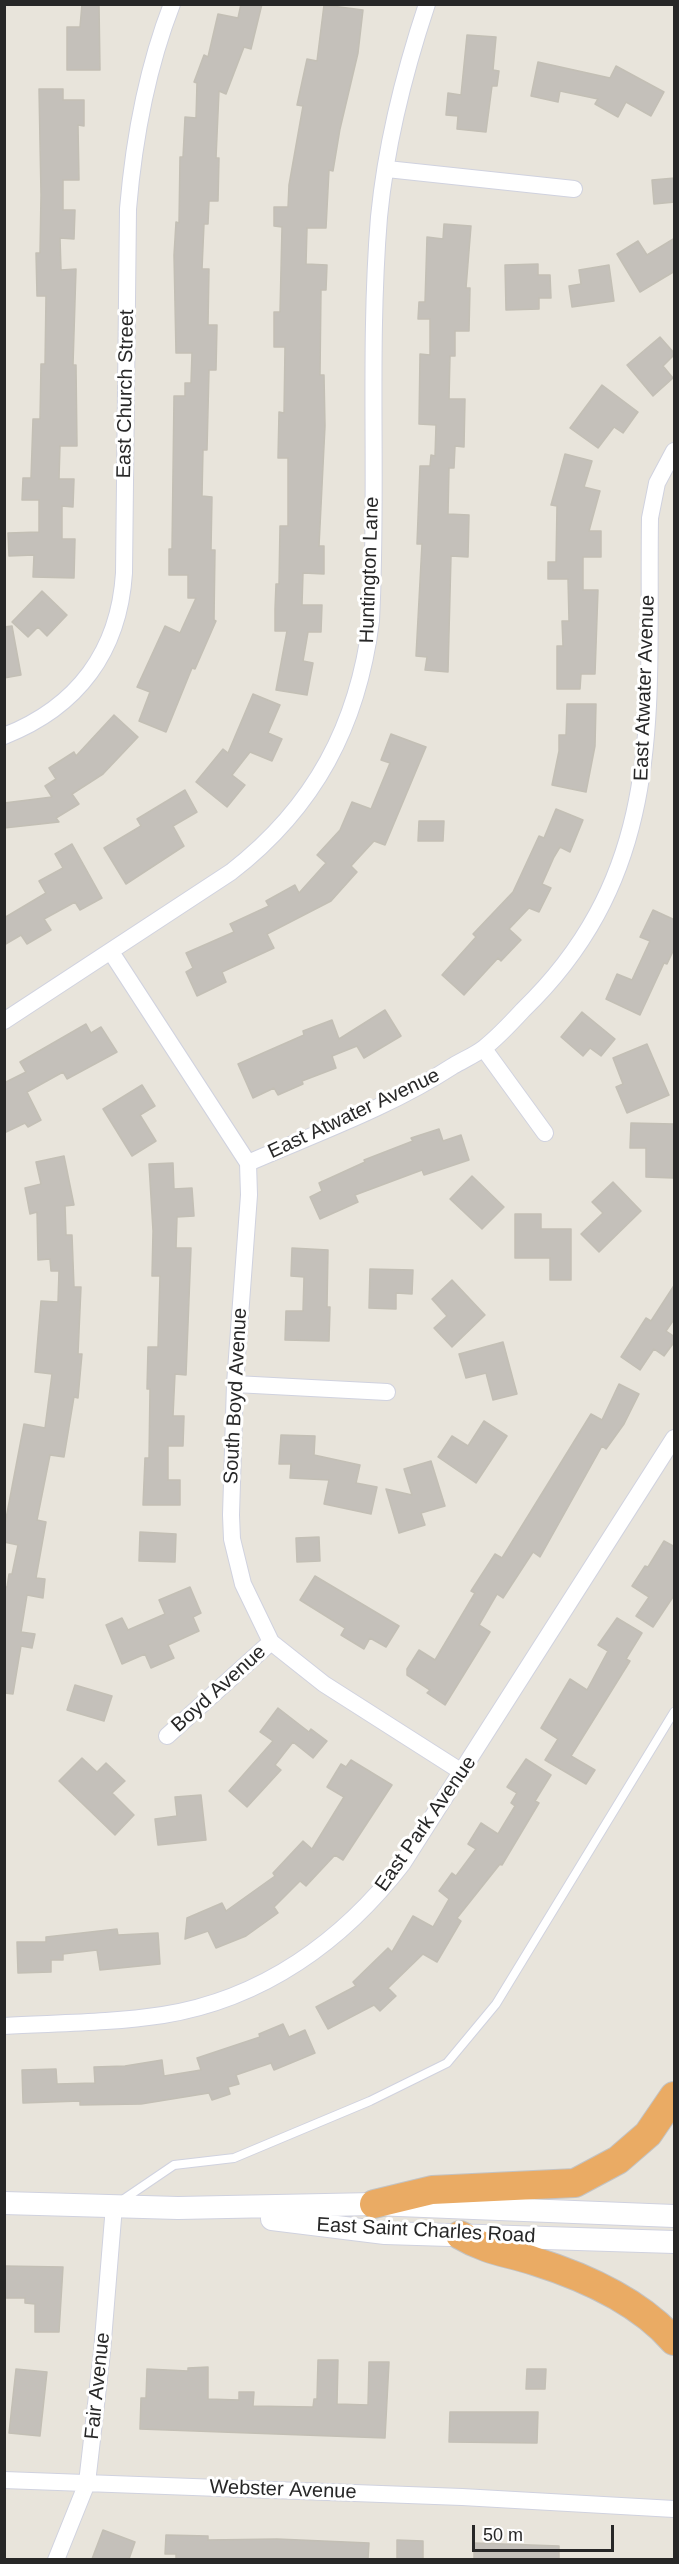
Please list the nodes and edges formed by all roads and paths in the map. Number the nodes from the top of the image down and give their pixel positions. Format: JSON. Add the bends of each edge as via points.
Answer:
{"nodes":[{"id":1,"x":172,"y":4,"type":"edge"},
{"id":2,"x":427,"y":4,"type":"edge"},
{"id":3,"x":387,"y":169,"type":"junction"},
{"id":4,"x":574,"y":189,"type":"dead end"},
{"id":5,"x":675,"y":451,"type":"edge"},
{"id":6,"x":4,"y":736,"type":"edge"},
{"id":7,"x":111,"y":952,"type":"junction"},
{"id":8,"x":4,"y":1021,"type":"edge"},
{"id":9,"x":484,"y":1048,"type":"junction"},
{"id":10,"x":545,"y":1133,"type":"dead end"},
{"id":11,"x":248,"y":1163,"type":"junction"},
{"id":12,"x":236,"y":1384,"type":"junction"},
{"id":13,"x":387,"y":1392,"type":"dead end"},
{"id":14,"x":675,"y":1438,"type":"edge"},
{"id":15,"x":271,"y":1642,"type":"junction"},
{"id":16,"x":675,"y":1712,"type":"edge"},
{"id":17,"x":167,"y":1736,"type":"dead end"},
{"id":18,"x":462,"y":1772,"type":"junction"},
{"id":19,"x":4,"y":2026,"type":"edge"},
{"id":20,"x":675,"y":2096,"type":"edge"},
{"id":21,"x":4,"y":2203,"type":"edge"},
{"id":22,"x":374,"y":2204,"type":"junction"},
{"id":23,"x":114,"y":2206,"type":"junction"},
{"id":24,"x":178,"y":2208,"type":"junction"},
{"id":25,"x":675,"y":2216,"type":"edge"},
{"id":26,"x":460,"y":2235,"type":"junction"},
{"id":27,"x":675,"y":2242,"type":"edge"},
{"id":28,"x":675,"y":2341,"type":"edge"},
{"id":29,"x":4,"y":2480,"type":"edge"},
{"id":30,"x":87,"y":2483,"type":"junction"},
{"id":31,"x":675,"y":2509,"type":"edge"},
{"id":32,"x":56,"y":2559,"type":"edge"}],
"edges":[{"from":1,"to":6,"type":"street","name":"East Church Street","via":[[146,84],[131,174],[124,573],[118,617],[103,654],[69,699]]},
{"from":2,"to":3,"type":"street","name":"Huntington Lane","via":[[406,72]]},
{"from":3,"to":4,"type":"street"},
{"from":3,"to":7,"type":"street","name":"Huntington Lane","via":[[376,291],[371,621],[356,699],[336,749],[313,787],[262,848]]},
{"from":5,"to":9,"type":"street","name":"East Atwater Avenue","via":[[661,472],[652,497],[646,746],[639,799],[626,850],[606,900],[579,947],[553,982]]},
{"from":7,"to":8,"type":"street","name":"Huntington Lane"},
{"from":7,"to":11,"type":"street"},
{"from":9,"to":10,"type":"street"},
{"from":9,"to":11,"type":"street","name":"East Atwater Avenue","via":[[421,1087]]},
{"from":11,"to":12,"type":"street","name":"South Boyd Avenue"},
{"from":12,"to":13,"type":"street"},
{"from":12,"to":15,"type":"street","name":"South Boyd Avenue","via":[[232,1539],[243,1584]]},
{"from":14,"to":18,"type":"street","name":"East Park Avenue"},
{"from":15,"to":17,"type":"street","name":"Boyd Avenue"},
{"from":15,"to":18,"type":"street","name":"South Boyd Avenue","via":[[324,1684]]},
{"from":16,"to":23,"type":"lane","via":[[496,2004],[447,2063],[370,2101],[234,2158],[174,2165]]},
{"from":18,"to":19,"type":"street","name":"East Park Avenue","via":[[404,1863],[363,1912],[293,1966],[215,2002],[164,2015]]},
{"from":20,"to":22,"type":"highway","via":[[640,2140],[618,2160],[574,2183],[432,2190]]},
{"from":21,"to":23,"type":"main road","name":"East Saint Charles Road"},
{"from":22,"to":24,"type":"main road","name":"East Saint Charles Road"},
{"from":22,"to":25,"type":"main road","name":"East Saint Charles Road"},
{"from":23,"to":24,"type":"main road","name":"East Saint Charles Road"},
{"from":23,"to":30,"type":"street","name":"Fair Avenue"},
{"from":24,"to":26,"type":"main road","name":"East Saint Charles Road","via":[[364,2231]]},
{"from":26,"to":27,"type":"main road","name":"East Saint Charles Road"},
{"from":26,"to":28,"type":"highway","via":[[483,2248],[533,2261],[610,2292]]},
{"from":29,"to":30,"type":"street","name":"Webster Avenue"},
{"from":30,"to":31,"type":"street","name":"Webster Avenue"},
{"from":30,"to":32,"type":"street","name":"Fair Avenue"}]}
